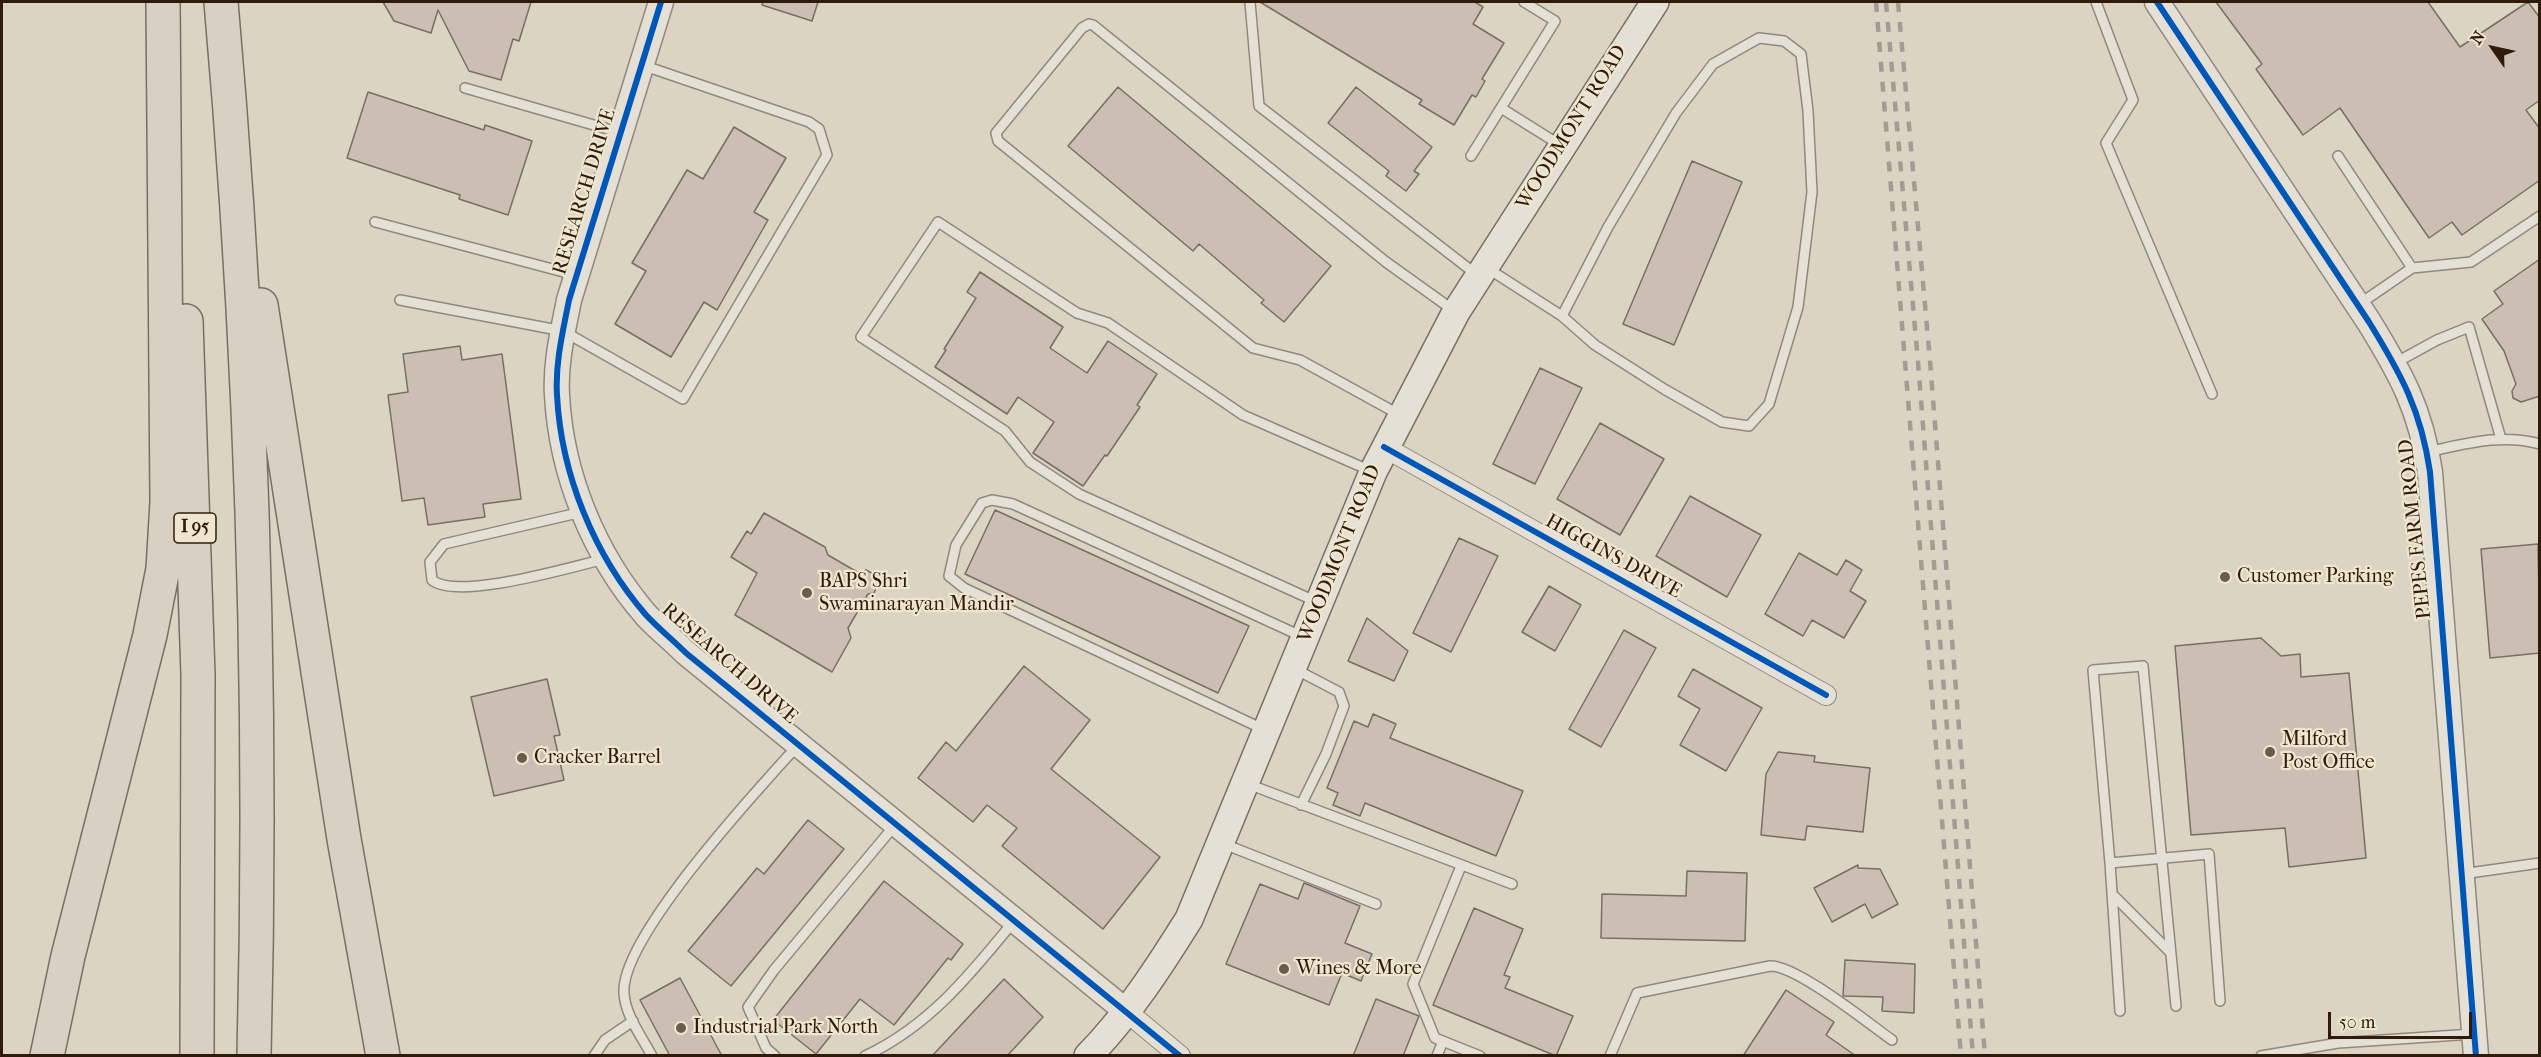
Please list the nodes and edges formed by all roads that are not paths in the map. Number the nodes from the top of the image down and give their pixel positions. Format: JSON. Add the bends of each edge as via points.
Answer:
{"nodes":[{"id":1,"x":164,"y":2,"type":"edge"},
{"id":2,"x":221,"y":2,"type":"edge"},
{"id":3,"x":661,"y":2,"type":"edge"},
{"id":4,"x":1250,"y":2,"type":"edge"},
{"id":5,"x":1524,"y":2,"type":"edge"},
{"id":6,"x":1655,"y":2,"type":"edge"},
{"id":7,"x":2096,"y":2,"type":"edge"},
{"id":8,"x":2157,"y":2,"type":"edge"},
{"id":9,"x":642,"y":65,"type":"junction"},
{"id":10,"x":465,"y":88,"type":"dead end"},
{"id":11,"x":1501,"y":108,"type":"junction"},
{"id":12,"x":230,"y":111,"type":"junction"},
{"id":13,"x":621,"y":133,"type":"junction"},
{"id":14,"x":1562,"y":146,"type":"junction"},
{"id":15,"x":1472,"y":156,"type":"dead end"},
{"id":16,"x":2338,"y":156,"type":"dead end"},
{"id":17,"x":2540,"y":216,"type":"edge"},
{"id":18,"x":375,"y":222,"type":"dead end"},
{"id":19,"x":2412,"y":268,"type":"junction"},
{"id":20,"x":1482,"y":271,"type":"junction"},
{"id":21,"x":577,"y":276,"type":"junction"},
{"id":22,"x":400,"y":300,"type":"dead end"},
{"id":23,"x":2358,"y":304,"type":"junction"},
{"id":24,"x":1456,"y":312,"type":"junction"},
{"id":25,"x":1562,"y":316,"type":"junction"},
{"id":26,"x":563,"y":331,"type":"junction"},
{"id":27,"x":2395,"y":363,"type":"junction"},
{"id":28,"x":2212,"y":394,"type":"dead end"},
{"id":29,"x":1400,"y":416,"type":"junction"},
{"id":30,"x":2501,"y":439,"type":"junction"},
{"id":31,"x":2540,"y":444,"type":"edge"},
{"id":32,"x":1384,"y":447,"type":"junction"},
{"id":33,"x":2427,"y":452,"type":"junction"},
{"id":34,"x":1373,"y":472,"type":"junction"},
{"id":35,"x":585,"y":512,"type":"junction"},
{"id":36,"x":606,"y":559,"type":"junction"},
{"id":37,"x":1320,"y":603,"type":"junction"},
{"id":38,"x":1305,"y":638,"type":"junction"},
{"id":39,"x":1293,"y":668,"type":"junction"},
{"id":40,"x":1826,"y":695,"type":"dead end"},
{"id":41,"x":1267,"y":731,"type":"junction"},
{"id":42,"x":798,"y":745,"type":"junction"},
{"id":43,"x":1246,"y":783,"type":"junction"},
{"id":44,"x":1301,"y":805,"type":"junction"},
{"id":45,"x":895,"y":825,"type":"junction"},
{"id":46,"x":1221,"y":843,"type":"junction"},
{"id":47,"x":2161,"y":858,"type":"junction"},
{"id":48,"x":2110,"y":863,"type":"junction"},
{"id":49,"x":2540,"y":863,"type":"edge"},
{"id":50,"x":1461,"y":866,"type":"junction"},
{"id":51,"x":2462,"y":874,"type":"junction"},
{"id":52,"x":1512,"y":885,"type":"dead end"},
{"id":53,"x":2112,"y":894,"type":"junction"},
{"id":54,"x":1376,"y":904,"type":"dead end"},
{"id":55,"x":1014,"y":921,"type":"junction"},
{"id":56,"x":2170,"y":952,"type":"junction"},
{"id":57,"x":2220,"y":1002,"type":"dead end"},
{"id":58,"x":2175,"y":1006,"type":"dead end"},
{"id":59,"x":1126,"y":1011,"type":"junction"},
{"id":60,"x":2120,"y":1011,"type":"dead end"},
{"id":61,"x":633,"y":1021,"type":"junction"},
{"id":62,"x":1892,"y":1040,"type":"dead end"},
{"id":63,"x":1443,"y":1041,"type":"junction"},
{"id":64,"x":2476,"y":1045,"type":"edge"},
{"id":65,"x":47,"y":1056,"type":"edge"},
{"id":66,"x":196,"y":1056,"type":"edge"},
{"id":67,"x":254,"y":1056,"type":"edge"},
{"id":68,"x":383,"y":1056,"type":"edge"},
{"id":69,"x":594,"y":1056,"type":"edge"},
{"id":70,"x":652,"y":1056,"type":"edge"},
{"id":71,"x":775,"y":1056,"type":"edge"},
{"id":72,"x":865,"y":1056,"type":"edge"},
{"id":73,"x":1088,"y":1056,"type":"edge"},
{"id":74,"x":1180,"y":1056,"type":"edge"},
{"id":75,"x":1437,"y":1056,"type":"edge"},
{"id":76,"x":1480,"y":1056,"type":"edge"},
{"id":77,"x":1610,"y":1056,"type":"edge"},
{"id":78,"x":2261,"y":1056,"type":"edge"}],
"edges":[{"from":1,"to":65,"type":"highway","via":[[163,569]]},
{"from":1,"to":66,"type":"highway","number":"I 95","via":[[185,293],[195,525],[199,827]]},
{"from":2,"to":12,"type":"highway"},
{"from":3,"to":9,"type":"street","name":"RESEARCH DRIVE"},
{"from":4,"to":20,"type":"lane","via":[[1259,106]]},
{"from":5,"to":11,"type":"lane","via":[[1555,21]]},
{"from":6,"to":14,"type":"main road","name":"WOODMONT ROAD"},
{"from":7,"to":28,"type":"lane","via":[[2133,100],[2106,143]]},
{"from":8,"to":23,"type":"street","name":"PEPES FARM ROAD"},
{"from":9,"to":13,"type":"street","name":"RESEARCH DRIVE"},
{"from":9,"to":26,"type":"lane","via":[[809,122],[819,129],[827,155],[683,399]]},
{"from":10,"to":13,"type":"lane"},
{"from":11,"to":14,"type":"lane"},
{"from":11,"to":15,"type":"lane"},
{"from":12,"to":67,"type":"highway","via":[[247,391],[254,610]]},
{"from":12,"to":68,"type":"highway","via":[[344,839]]},
{"from":13,"to":21,"type":"street","name":"RESEARCH DRIVE"},
{"from":14,"to":20,"type":"main road","name":"WOODMONT ROAD"},
{"from":16,"to":19,"type":"lane"},
{"from":17,"to":19,"type":"lane","via":[[2471,262]]},
{"from":18,"to":21,"type":"lane"},
{"from":19,"to":23,"type":"lane"},
{"from":20,"to":24,"type":"main road","name":"WOODMONT ROAD"},
{"from":20,"to":25,"type":"lane"},
{"from":21,"to":26,"type":"street","name":"RESEARCH DRIVE"},
{"from":22,"to":26,"type":"lane"},
{"from":23,"to":27,"type":"street","name":"PEPES FARM ROAD"},
{"from":24,"to":29,"type":"main road","name":"WOODMONT ROAD"},
{"from":24,"to":29,"type":"lane","via":[[1386,262],[1089,24],[996,133],[998,141],[1253,348],[1300,360]]},
{"from":25,"to":25,"type":"lane","via":[[1595,345],[1722,422],[1749,426],[1769,404],[1798,308],[1812,192],[1801,54],[1784,41],[1759,38],[1713,64],[1676,112],[1608,227]]},
{"from":26,"to":35,"type":"street","name":"RESEARCH DRIVE","via":[[557,394],[561,427],[573,484]]},
{"from":27,"to":30,"type":"lane","via":[[2469,327]]},
{"from":27,"to":33,"type":"street","name":"PEPES FARM ROAD","via":[[2419,416]]},
{"from":29,"to":32,"type":"main road","name":"WOODMONT ROAD"},
{"from":30,"to":31,"type":"lane"},
{"from":30,"to":33,"type":"lane"},
{"from":32,"to":34,"type":"main road","name":"WOODMONT ROAD"},
{"from":32,"to":40,"type":"street","name":"HIGGINS DRIVE"},
{"from":33,"to":51,"type":"street","name":"PEPES FARM ROAD"},
{"from":34,"to":37,"type":"main road","name":"WOODMONT ROAD"},
{"from":34,"to":37,"type":"lane","via":[[1242,415],[1108,323],[1077,313],[938,222],[861,337],[1005,431],[1030,462],[1079,494]]},
{"from":35,"to":36,"type":"street","name":"RESEARCH DRIVE"},
{"from":35,"to":36,"type":"lane","via":[[444,544],[430,562],[432,580],[439,586],[480,587]]},
{"from":36,"to":42,"type":"street","name":"RESEARCH DRIVE","via":[[646,615]]},
{"from":37,"to":38,"type":"main road","name":"WOODMONT ROAD"},
{"from":38,"to":39,"type":"main road","name":"WOODMONT ROAD"},
{"from":38,"to":41,"type":"lane","via":[[1013,504],[992,500],[982,504],[956,545],[950,576],[964,588]]},
{"from":39,"to":41,"type":"main road","name":"WOODMONT ROAD"},
{"from":39,"to":44,"type":"lane","via":[[1339,692],[1344,706]]},
{"from":41,"to":43,"type":"main road","name":"WOODMONT ROAD"},
{"from":42,"to":45,"type":"street","name":"RESEARCH DRIVE"},
{"from":42,"to":61,"type":"lane","via":[[722,828],[642,941],[626,977],[624,992]]},
{"from":43,"to":44,"type":"lane"},
{"from":43,"to":46,"type":"main road","name":"WOODMONT ROAD"},
{"from":44,"to":50,"type":"lane"},
{"from":45,"to":55,"type":"street","name":"RESEARCH DRIVE"},
{"from":45,"to":71,"type":"lane","via":[[774,970],[748,1007],[766,1048]]},
{"from":46,"to":54,"type":"lane"},
{"from":46,"to":59,"type":"main road","name":"WOODMONT ROAD","via":[[1189,919]]},
{"from":47,"to":48,"type":"lane"},
{"from":47,"to":48,"type":"lane","via":[[2143,666],[2093,670]]},
{"from":47,"to":56,"type":"lane"},
{"from":47,"to":57,"type":"lane","via":[[2210,854]]},
{"from":48,"to":53,"type":"lane"},
{"from":49,"to":51,"type":"lane"},
{"from":50,"to":52,"type":"lane"},
{"from":50,"to":63,"type":"lane","via":[[1413,984],[1435,1038]]},
{"from":51,"to":64,"type":"street","name":"PEPES FARM ROAD"},
{"from":53,"to":56,"type":"lane"},
{"from":53,"to":60,"type":"lane"},
{"from":55,"to":59,"type":"street","name":"RESEARCH DRIVE"},
{"from":55,"to":72,"type":"lane","via":[[956,991],[896,1041]]},
{"from":56,"to":58,"type":"lane"},
{"from":59,"to":73,"type":"main road","name":"WOODMONT ROAD"},
{"from":59,"to":74,"type":"street"},
{"from":61,"to":69,"type":"lane","via":[[605,1040]]},
{"from":61,"to":70,"type":"lane"},
{"from":62,"to":77,"type":"lane","via":[[1803,978],[1779,966],[1770,966],[1637,993]]},
{"from":63,"to":75,"type":"lane"},
{"from":63,"to":76,"type":"lane"},
{"from":64,"to":78,"type":"lane","via":[[2338,1043]]}]}
